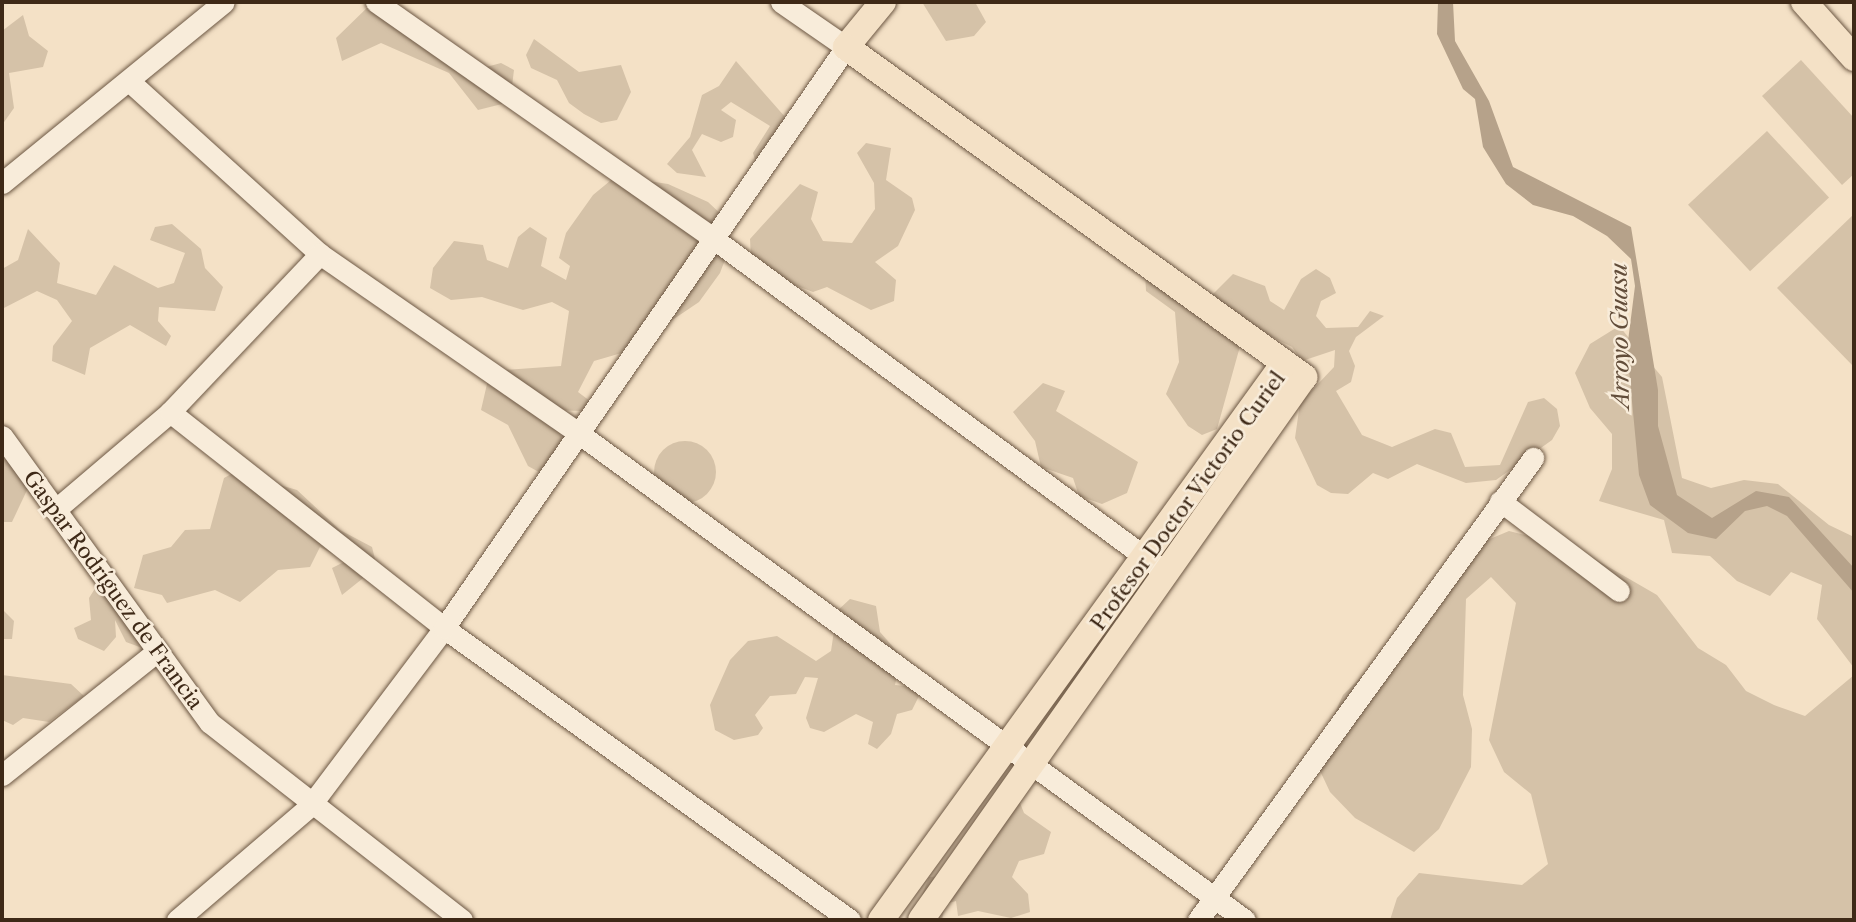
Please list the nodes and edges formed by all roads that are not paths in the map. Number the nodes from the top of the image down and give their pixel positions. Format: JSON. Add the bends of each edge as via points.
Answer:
{"nodes":[{"id":1,"x":224,"y":2,"type":"edge"},
{"id":2,"x":376,"y":2,"type":"edge"},
{"id":3,"x":781,"y":2,"type":"edge"},
{"id":4,"x":883,"y":2,"type":"edge"},
{"id":5,"x":1804,"y":2,"type":"edge"},
{"id":6,"x":846,"y":47,"type":"junction"},
{"id":7,"x":1854,"y":58,"type":"edge"},
{"id":8,"x":129,"y":81,"type":"junction"},
{"id":9,"x":2,"y":183,"type":"edge"},
{"id":10,"x":714,"y":239,"type":"junction"},
{"id":11,"x":320,"y":254,"type":"junction"},
{"id":12,"x":170,"y":412,"type":"junction"},
{"id":13,"x":576,"y":432,"type":"junction"},
{"id":14,"x":2,"y":436,"type":"edge"},
{"id":15,"x":1533,"y":458,"type":"dead end"},
{"id":16,"x":1500,"y":501,"type":"junction"},
{"id":17,"x":55,"y":510,"type":"junction"},
{"id":18,"x":1157,"y":566,"type":"junction"},
{"id":19,"x":1619,"y":591,"type":"dead end"},
{"id":20,"x":444,"y":628,"type":"junction"},
{"id":21,"x":155,"y":653,"type":"junction"},
{"id":22,"x":1011,"y":749,"type":"junction"},
{"id":23,"x":1035,"y":766,"type":"junction"},
{"id":24,"x":2,"y":775,"type":"edge"},
{"id":25,"x":310,"y":806,"type":"junction"},
{"id":26,"x":1214,"y":899,"type":"junction"},
{"id":27,"x":448,"y":917,"type":"edge"},
{"id":28,"x":177,"y":920,"type":"edge"},
{"id":29,"x":850,"y":920,"type":"edge"},
{"id":30,"x":881,"y":920,"type":"edge"},
{"id":31,"x":921,"y":920,"type":"edge"},
{"id":32,"x":1198,"y":920,"type":"edge"},
{"id":33,"x":1245,"y":920,"type":"edge"}],
"edges":[{"from":1,"to":8,"type":"street"},
{"from":2,"to":10,"type":"street"},
{"from":3,"to":6,"type":"street"},
{"from":4,"to":6,"type":"main road"},
{"from":5,"to":7,"type":"main road"},
{"from":6,"to":10,"type":"street"},
{"from":6,"to":18,"type":"main road","name":"Profesor Doctor Victorio Curiel","via":[[1282,366]]},
{"from":8,"to":9,"type":"street"},
{"from":8,"to":11,"type":"street"},
{"from":10,"to":13,"type":"street"},
{"from":10,"to":18,"type":"street"},
{"from":11,"to":12,"type":"street"},
{"from":11,"to":13,"type":"street"},
{"from":12,"to":17,"type":"street"},
{"from":12,"to":20,"type":"street"},
{"from":13,"to":20,"type":"street"},
{"from":13,"to":22,"type":"street"},
{"from":14,"to":17,"type":"street","name":"Gaspar Rodríguez de Francia"},
{"from":15,"to":16,"type":"street"},
{"from":16,"to":19,"type":"street"},
{"from":16,"to":26,"type":"street"},
{"from":17,"to":21,"type":"street","name":"Gaspar Rodríguez de Francia"},
{"from":18,"to":22,"type":"main road","name":"Profesor Doctor Victorio Curiel"},
{"from":18,"to":23,"type":"main road","name":"Profesor Doctor Victorio Curiel"},
{"from":20,"to":25,"type":"street"},
{"from":20,"to":29,"type":"street"},
{"from":21,"to":24,"type":"street"},
{"from":21,"to":25,"type":"street","name":"Gaspar Rodríguez de Francia","via":[[210,723]]},
{"from":22,"to":23,"type":"street"},
{"from":22,"to":30,"type":"main road","name":"Profesor Doctor Victorio Curiel"},
{"from":23,"to":26,"type":"street"},
{"from":23,"to":31,"type":"main road","name":"Profesor Doctor Victorio Curiel"},
{"from":25,"to":27,"type":"street","name":"Gaspar Rodríguez de Francia"},
{"from":25,"to":28,"type":"street"},
{"from":26,"to":32,"type":"street"},
{"from":26,"to":33,"type":"street"}]}
